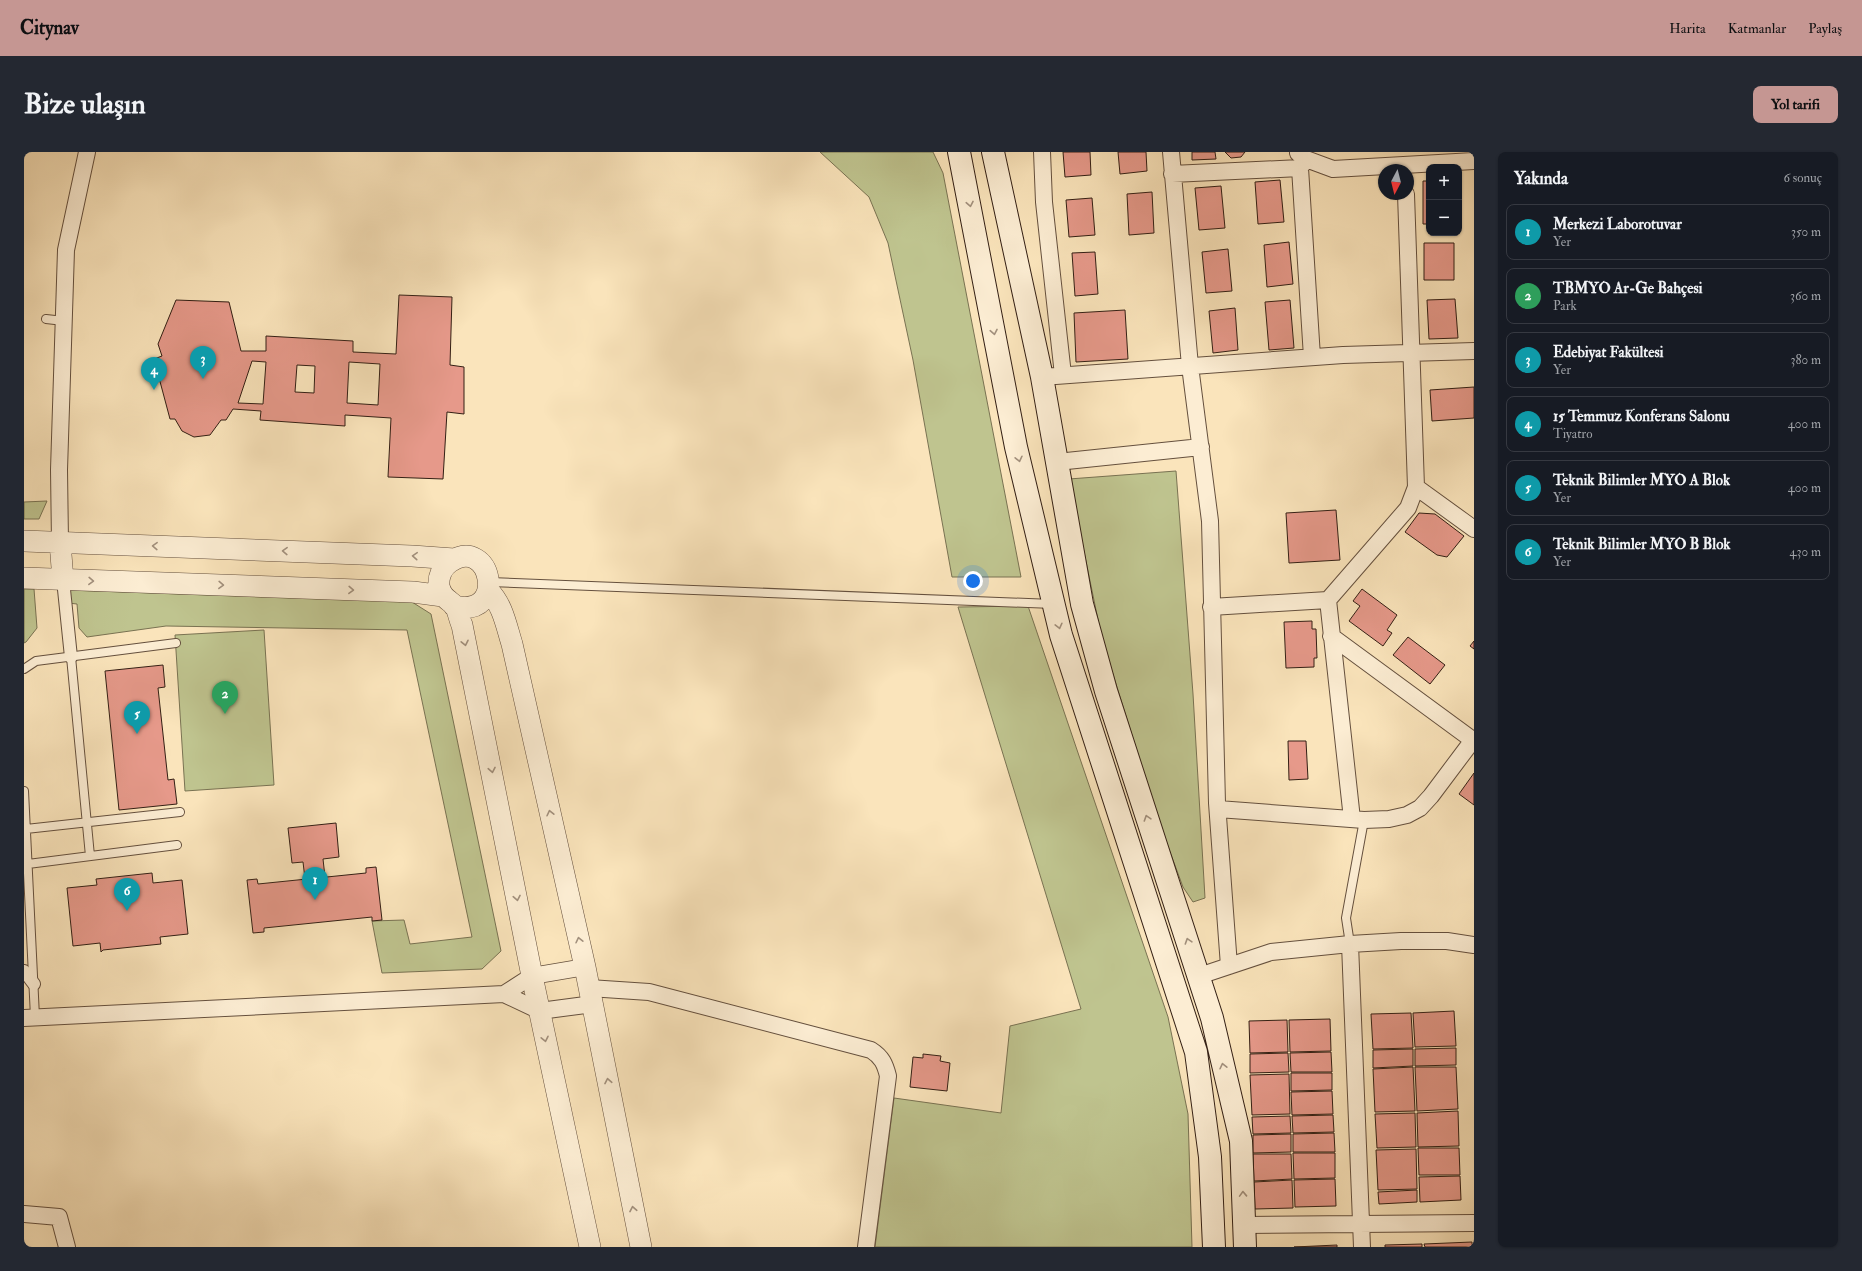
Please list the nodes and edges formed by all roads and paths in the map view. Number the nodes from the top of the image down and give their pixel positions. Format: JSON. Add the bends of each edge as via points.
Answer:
{"nodes":[{"id":1,"x":87,"y":152,"type":"edge"},
{"id":2,"x":951,"y":152,"type":"edge"},
{"id":3,"x":959,"y":152,"type":"edge"},
{"id":4,"x":993,"y":152,"type":"edge"},
{"id":5,"x":1042,"y":152,"type":"edge"},
{"id":6,"x":1171,"y":152,"type":"edge"},
{"id":7,"x":1301,"y":160,"type":"edge"},
{"id":8,"x":1474,"y":161,"type":"edge"},
{"id":9,"x":1405,"y":162,"type":"edge"},
{"id":10,"x":1172,"y":174,"type":"junction"},
{"id":11,"x":965,"y":179,"type":"junction"},
{"id":12,"x":1406,"y":200,"type":"edge"},
{"id":13,"x":46,"y":319,"type":"dead end"},
{"id":14,"x":64,"y":321,"type":"junction"},
{"id":15,"x":1474,"y":351,"type":"edge"},
{"id":16,"x":1412,"y":353,"type":"junction"},
{"id":17,"x":1312,"y":357,"type":"junction"},
{"id":18,"x":1190,"y":366,"type":"junction"},
{"id":19,"x":1063,"y":376,"type":"junction"},
{"id":20,"x":1042,"y":377,"type":"junction"},
{"id":21,"x":1201,"y":447,"type":"junction"},
{"id":22,"x":1057,"y":462,"type":"junction"},
{"id":23,"x":1416,"y":487,"type":"junction"},
{"id":24,"x":1474,"y":528,"type":"edge"},
{"id":25,"x":24,"y":541,"type":"edge"},
{"id":26,"x":60,"y":542,"type":"junction"},
{"id":27,"x":454,"y":559,"type":"junction"},
{"id":28,"x":24,"y":578,"type":"edge"},
{"id":29,"x":63,"y":580,"type":"junction"},
{"id":30,"x":489,"y":586,"type":"junction"},
{"id":31,"x":1328,"y":600,"type":"junction"},
{"id":32,"x":449,"y":601,"type":"junction"},
{"id":33,"x":1053,"y":604,"type":"junction"},
{"id":34,"x":1211,"y":607,"type":"junction"},
{"id":35,"x":1331,"y":636,"type":"junction"},
{"id":36,"x":176,"y":643,"type":"dead end"},
{"id":37,"x":70,"y":656,"type":"junction"},
{"id":38,"x":24,"y":669,"type":"edge"},
{"id":39,"x":1473,"y":740,"type":"edge"},
{"id":40,"x":24,"y":791,"type":"edge"},
{"id":41,"x":1218,"y":809,"type":"junction"},
{"id":42,"x":180,"y":812,"type":"dead end"},
{"id":43,"x":1358,"y":819,"type":"junction"},
{"id":44,"x":87,"y":822,"type":"junction"},
{"id":45,"x":26,"y":829,"type":"junction"},
{"id":46,"x":177,"y":845,"type":"dead end"},
{"id":47,"x":90,"y":856,"type":"junction"},
{"id":48,"x":28,"y":864,"type":"junction"},
{"id":49,"x":1350,"y":944,"type":"junction"},
{"id":50,"x":1474,"y":945,"type":"edge"},
{"id":51,"x":1229,"y":966,"type":"junction"},
{"id":52,"x":585,"y":968,"type":"junction"},
{"id":53,"x":24,"y":971,"type":"edge"},
{"id":54,"x":532,"y":976,"type":"junction"},
{"id":55,"x":1199,"y":976,"type":"junction"},
{"id":56,"x":34,"y":984,"type":"junction"},
{"id":57,"x":504,"y":994,"type":"junction"},
{"id":58,"x":591,"y":996,"type":"junction"},
{"id":59,"x":540,"y":1011,"type":"junction"},
{"id":60,"x":30,"y":1018,"type":"edge"},
{"id":61,"x":24,"y":1214,"type":"edge"},
{"id":62,"x":1474,"y":1223,"type":"edge"},
{"id":63,"x":1361,"y":1224,"type":"junction"},
{"id":64,"x":1244,"y":1225,"type":"junction"},
{"id":65,"x":67,"y":1247,"type":"edge"},
{"id":66,"x":590,"y":1247,"type":"edge"},
{"id":67,"x":641,"y":1247,"type":"edge"},
{"id":68,"x":866,"y":1247,"type":"edge"},
{"id":69,"x":1214,"y":1247,"type":"edge"},
{"id":70,"x":1245,"y":1247,"type":"edge"},
{"id":71,"x":1362,"y":1247,"type":"edge"}],
"edges":[{"from":1,"to":14,"type":"street","via":[[66,250]]},
{"from":2,"to":11,"type":"main road"},
{"from":3,"to":11,"type":"main road"},
{"from":4,"to":20,"type":"main road"},
{"from":5,"to":19,"type":"street","via":[[1044,202]]},
{"from":6,"to":10,"type":"street"},
{"from":7,"to":9,"type":"street","via":[[1333,170]]},
{"from":7,"to":10,"type":"street"},
{"from":7,"to":17,"type":"street"},
{"from":8,"to":9,"type":"street"},
{"from":10,"to":18,"type":"street"},
{"from":11,"to":33,"type":"main road","one_way":true,"via":[[1016,448]]},
{"from":12,"to":16,"type":"street"},
{"from":13,"to":14,"type":"lane"},
{"from":14,"to":26,"type":"street","via":[[59,470]]},
{"from":15,"to":16,"type":"street"},
{"from":16,"to":17,"type":"street"},
{"from":16,"to":23,"type":"street"},
{"from":17,"to":18,"type":"street"},
{"from":18,"to":19,"type":"street"},
{"from":18,"to":21,"type":"street"},
{"from":19,"to":20,"type":"street"},
{"from":20,"to":22,"type":"main road"},
{"from":21,"to":22,"type":"street"},
{"from":21,"to":34,"type":"street","via":[[1210,521]]},
{"from":55,"to":22,"type":"main road","one_way":true,"via":[[1106,691],[1082,604]]},
{"from":23,"to":24,"type":"street"},
{"from":23,"to":31,"type":"street","via":[[1408,508]]},
{"from":25,"to":26,"type":"street"},
{"from":27,"to":26,"type":"street","one_way":true},
{"from":26,"to":29,"type":"street"},
{"from":27,"to":30,"type":"street","via":[[462,557],[478,561],[488,574]]},
{"from":27,"to":32,"type":"street","via":[[440,574],[440,587]]},
{"from":28,"to":29,"type":"street"},
{"from":29,"to":32,"type":"street","one_way":true,"via":[[412,592]]},
{"from":29,"to":37,"type":"street"},
{"from":30,"to":32,"type":"street","via":[[482,600],[471,607],[462,608]]},
{"from":30,"to":33,"type":"lane"},
{"from":52,"to":30,"type":"street","one_way":true,"via":[[512,644],[502,609]]},
{"from":31,"to":34,"type":"street"},
{"from":31,"to":35,"type":"street"},
{"from":32,"to":54,"type":"street","one_way":true,"via":[[462,625]]},
{"from":33,"to":69,"type":"main road","one_way":true,"via":[[1196,1052],[1210,1157]]},
{"from":34,"to":41,"type":"street"},
{"from":35,"to":39,"type":"street"},
{"from":35,"to":43,"type":"street"},
{"from":36,"to":37,"type":"lane"},
{"from":37,"to":38,"type":"lane","via":[[36,661]]},
{"from":37,"to":44,"type":"lane"},
{"from":39,"to":43,"type":"street","via":[[1420,808],[1407,815],[1389,819]]},
{"from":40,"to":45,"type":"lane"},
{"from":41,"to":43,"type":"street"},
{"from":41,"to":51,"type":"street"},
{"from":42,"to":44,"type":"lane"},
{"from":43,"to":49,"type":"lane","via":[[1346,918]]},
{"from":44,"to":45,"type":"lane"},
{"from":44,"to":47,"type":"lane"},
{"from":45,"to":48,"type":"lane"},
{"from":46,"to":47,"type":"lane"},
{"from":47,"to":48,"type":"lane"},
{"from":48,"to":56,"type":"lane"},
{"from":49,"to":50,"type":"street","via":[[1447,941]]},
{"from":49,"to":51,"type":"street","via":[[1271,952]]},
{"from":49,"to":63,"type":"street"},
{"from":51,"to":55,"type":"street"},
{"from":52,"to":54,"type":"street"},
{"from":52,"to":58,"type":"street"},
{"from":53,"to":56,"type":"street"},
{"from":54,"to":57,"type":"street"},
{"from":54,"to":59,"type":"street"},
{"from":64,"to":55,"type":"main road","one_way":true,"via":[[1240,1140],[1212,1018]]},
{"from":56,"to":60,"type":"lane"},
{"from":57,"to":59,"type":"street"},
{"from":57,"to":60,"type":"street"},
{"from":58,"to":59,"type":"street"},
{"from":67,"to":58,"type":"street","one_way":true},
{"from":58,"to":68,"type":"street","via":[[649,992],[871,1050],[879,1056],[885,1063],[888,1076]]},
{"from":59,"to":66,"type":"street","one_way":true},
{"from":61,"to":65,"type":"street","via":[[59,1217]]},
{"from":62,"to":63,"type":"street"},
{"from":63,"to":64,"type":"street"},
{"from":63,"to":71,"type":"street"},
{"from":64,"to":70,"type":"main road"}]}
